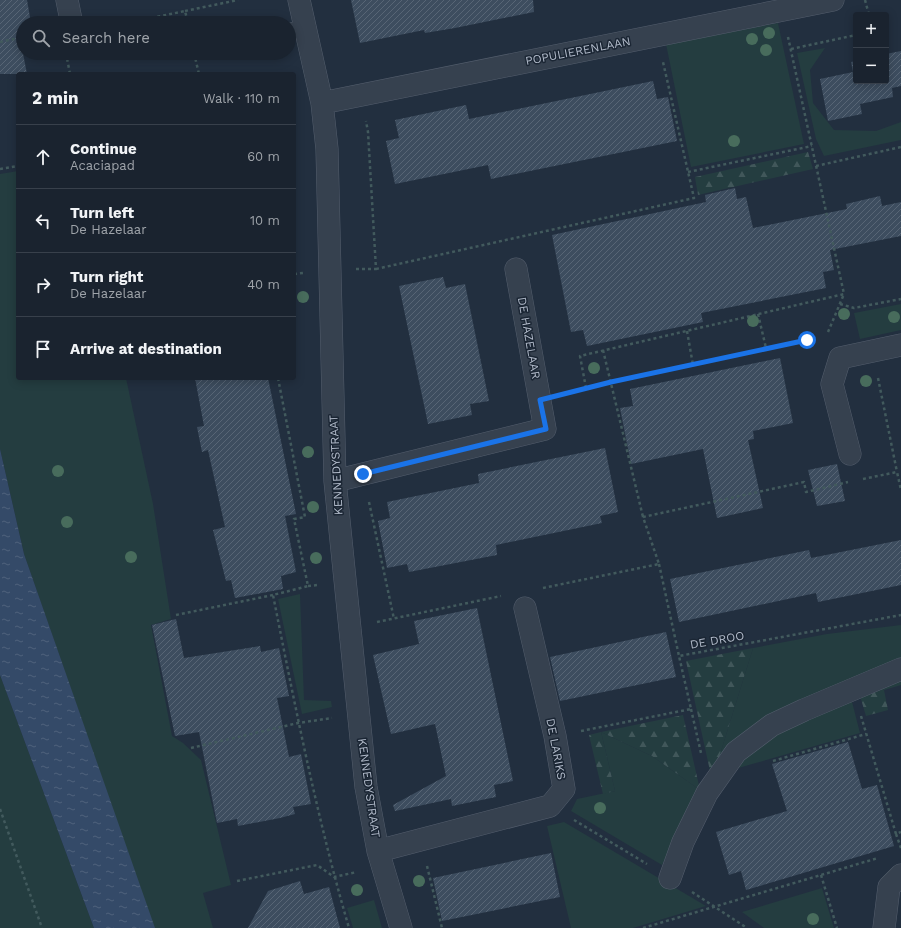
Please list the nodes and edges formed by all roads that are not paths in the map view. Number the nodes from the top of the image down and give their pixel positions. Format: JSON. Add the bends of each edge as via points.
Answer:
{"nodes":[{"id":1,"x":299,"y":0,"type":"edge"},
{"id":2,"x":833,"y":0,"type":"edge"},
{"id":3,"x":297,"y":28,"type":"edge"},
{"id":4,"x":322,"y":103,"type":"junction"},
{"id":5,"x":516,"y":268,"type":"dead end"},
{"id":6,"x":901,"y":345,"type":"edge"},
{"id":7,"x":850,"y":454,"type":"dead end"},
{"id":8,"x":334,"y":481,"type":"junction"},
{"id":9,"x":525,"y":608,"type":"dead end"},
{"id":10,"x":901,"y":669,"type":"edge"},
{"id":11,"x":380,"y":858,"type":"junction"},
{"id":12,"x":901,"y":875,"type":"edge"},
{"id":13,"x":670,"y":878,"type":"dead end"},
{"id":14,"x":401,"y":928,"type":"edge"},
{"id":15,"x":884,"y":928,"type":"edge"}],
"edges":[{"from":1,"to":3,"type":"street","name":"KENNEDYSTRAAT"},
{"from":2,"to":4,"type":"street","name":"POPULIERENLAAN"},
{"from":3,"to":4,"type":"street","name":"KENNEDYSTRAAT"},
{"from":4,"to":8,"type":"street","name":"KENNEDYSTRAAT","via":[[327,149]]},
{"from":5,"to":8,"type":"street","name":"DE HAZELAAR","via":[[546,429]]},
{"from":6,"to":7,"type":"street","via":[[872,351],[831,353],[832,384]]},
{"from":8,"to":11,"type":"street","name":"KENNEDYSTRAAT","via":[[366,787]]},
{"from":9,"to":11,"type":"street","name":"DE LARIKS","via":[[555,736],[564,789],[550,806],[420,840]]},
{"from":10,"to":13,"type":"street","via":[[772,725],[736,752],[710,790],[683,842]]},
{"from":11,"to":14,"type":"street","name":"KENNEDYSTRAAT"},
{"from":12,"to":15,"type":"street","via":[[889,887]]}]}
